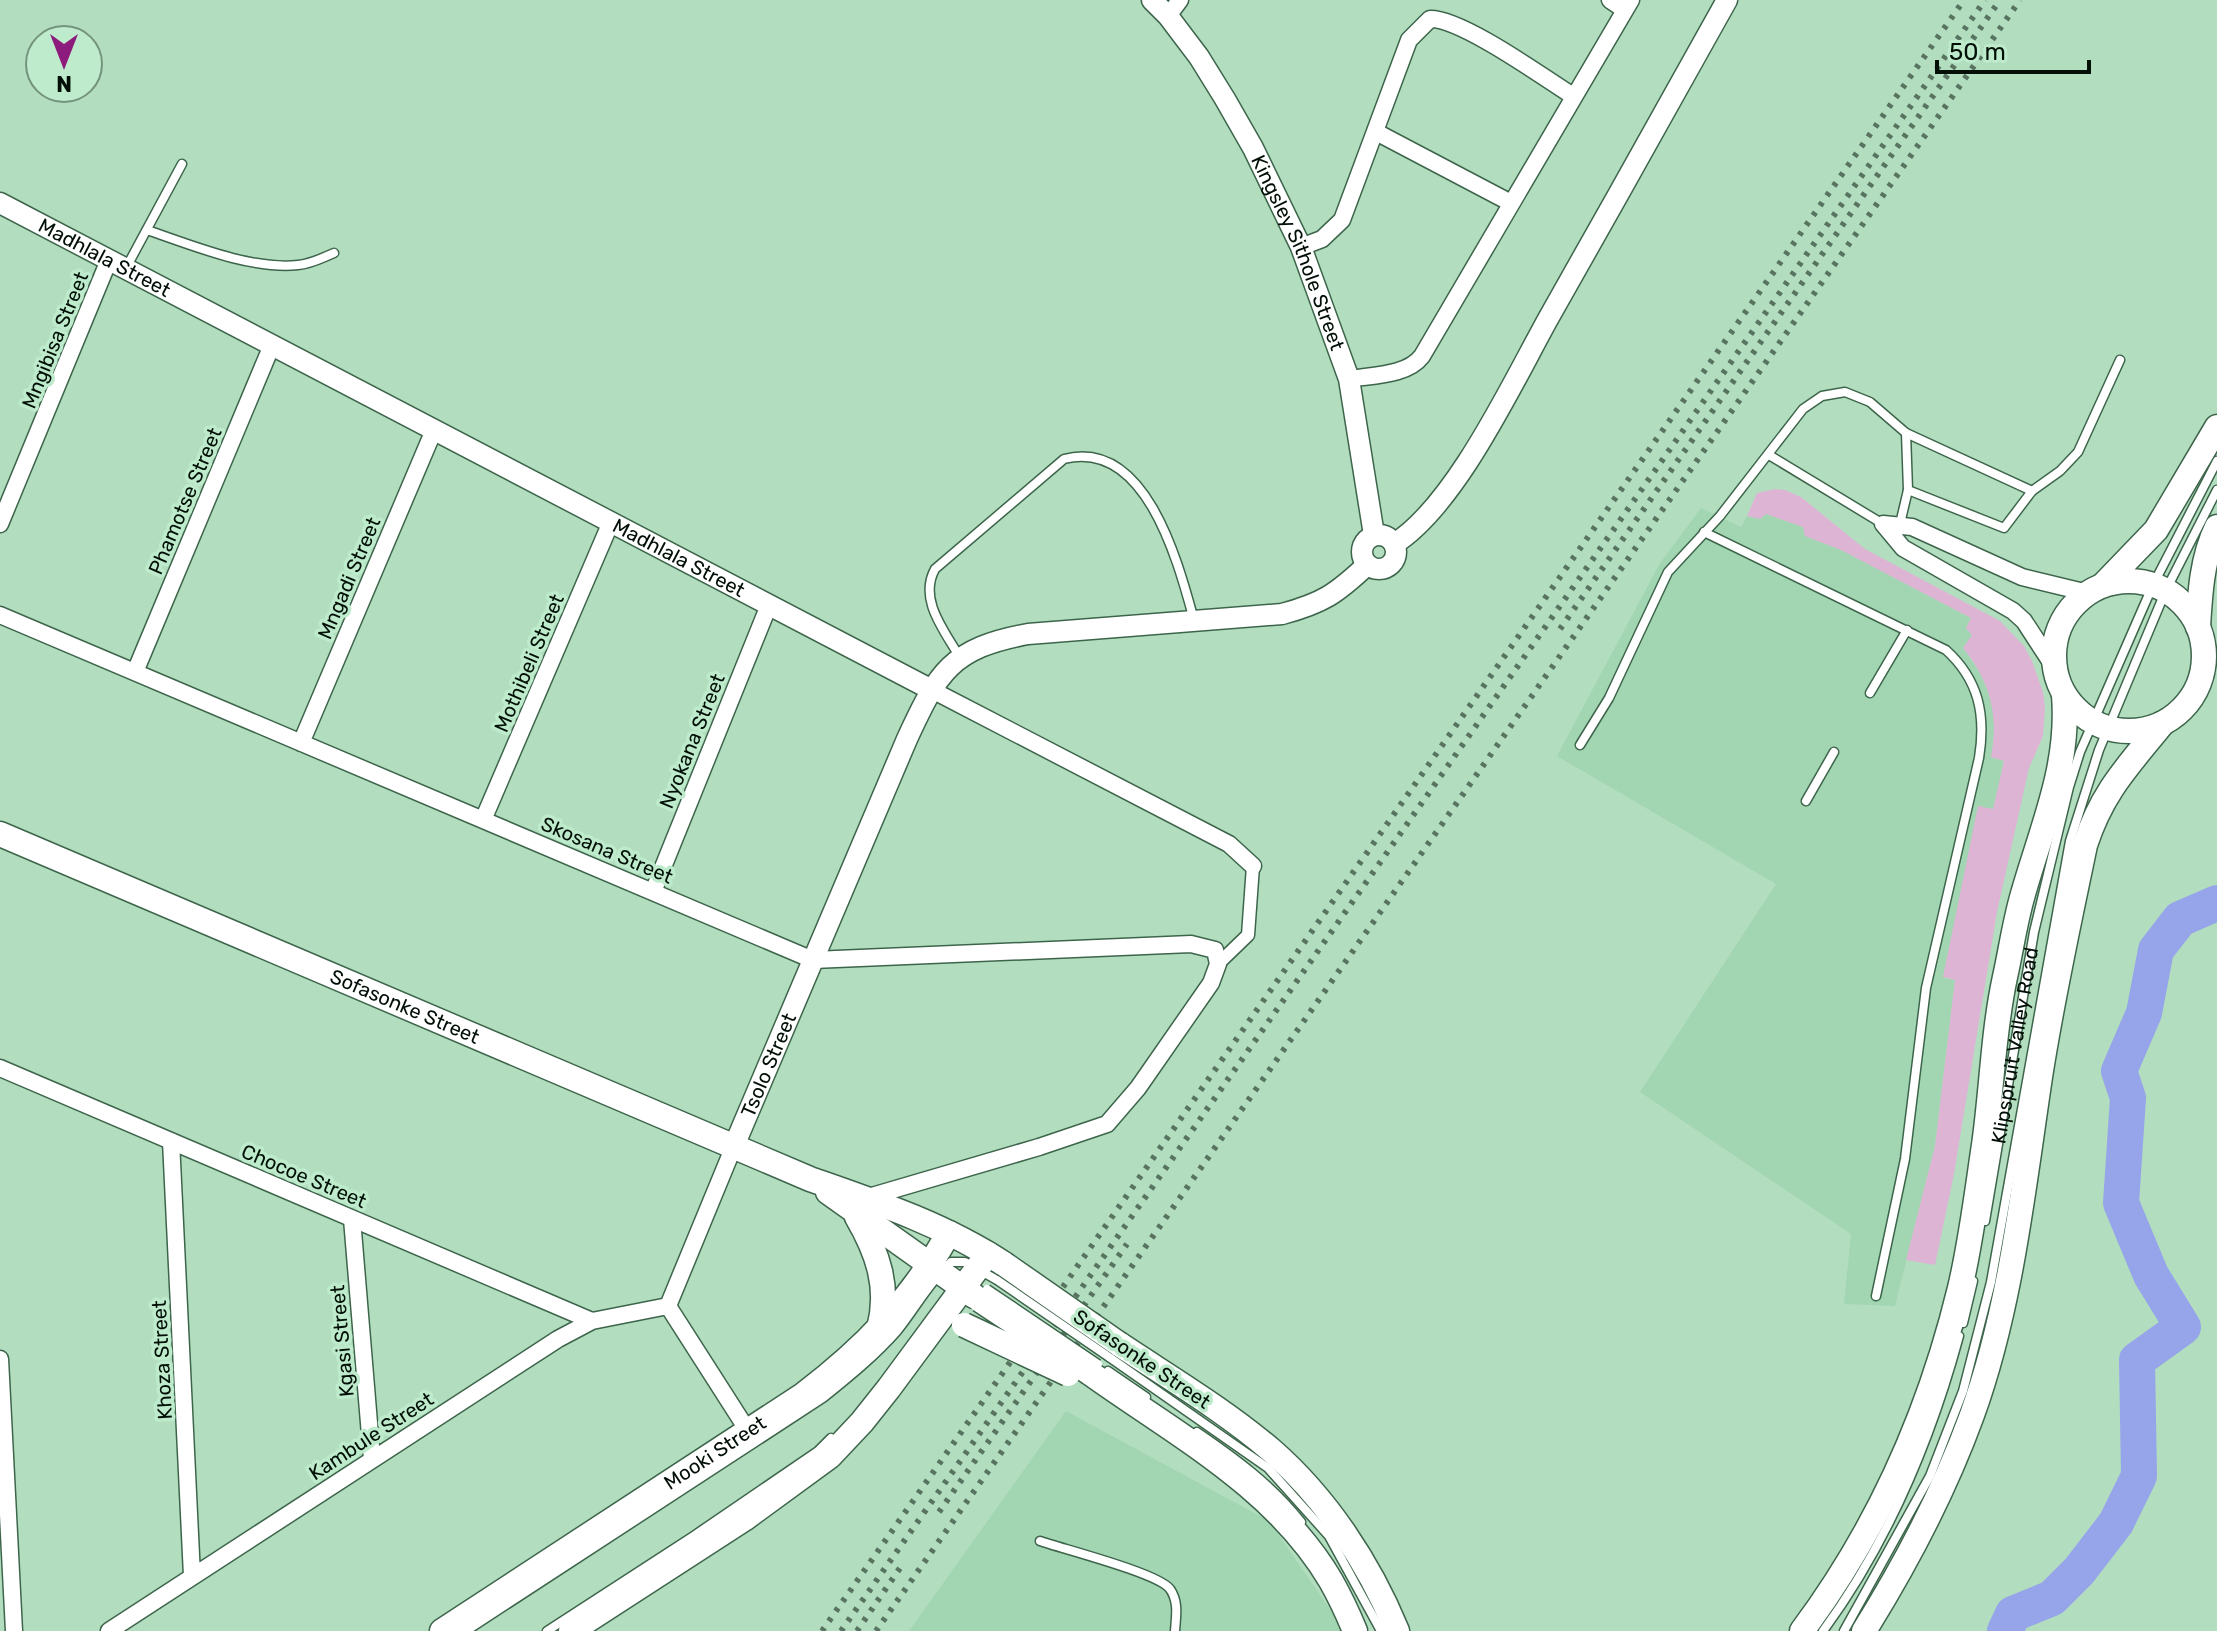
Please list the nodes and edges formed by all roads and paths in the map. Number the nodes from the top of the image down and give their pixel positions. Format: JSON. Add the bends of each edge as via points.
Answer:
{"nodes":[{"id":1,"x":1152,"y":0,"type":"edge"},
{"id":2,"x":1610,"y":0,"type":"edge"},
{"id":3,"x":1727,"y":0,"type":"edge"},
{"id":4,"x":1628,"y":5,"type":"edge"},
{"id":5,"x":1174,"y":8,"type":"edge"},
{"id":6,"x":1573,"y":96,"type":"junction"},
{"id":7,"x":1376,"y":132,"type":"junction"},
{"id":8,"x":182,"y":164,"type":"dead end"},
{"id":9,"x":0,"y":203,"type":"edge"},
{"id":10,"x":1511,"y":203,"type":"junction"},
{"id":11,"x":147,"y":230,"type":"junction"},
{"id":12,"x":1301,"y":247,"type":"junction"},
{"id":13,"x":334,"y":253,"type":"dead end"},
{"id":14,"x":118,"y":264,"type":"junction"},
{"id":15,"x":272,"y":345,"type":"junction"},
{"id":16,"x":2120,"y":360,"type":"dead end"},
{"id":17,"x":1349,"y":379,"type":"junction"},
{"id":18,"x":2217,"y":427,"type":"edge"},
{"id":19,"x":434,"y":430,"type":"junction"},
{"id":20,"x":1906,"y":433,"type":"junction"},
{"id":21,"x":1769,"y":455,"type":"junction"},
{"id":22,"x":2217,"y":461,"type":"edge"},
{"id":23,"x":1908,"y":490,"type":"junction"},
{"id":24,"x":2217,"y":490,"type":"edge"},
{"id":25,"x":2032,"y":491,"type":"junction"},
{"id":26,"x":611,"y":522,"type":"junction"},
{"id":27,"x":0,"y":524,"type":"edge"},
{"id":28,"x":2217,"y":527,"type":"edge"},
{"id":29,"x":1893,"y":529,"type":"junction"},
{"id":30,"x":1704,"y":532,"type":"junction"},
{"id":31,"x":1374,"y":535,"type":"junction"},
{"id":32,"x":1394,"y":544,"type":"junction"},
{"id":33,"x":1367,"y":565,"type":"junction"},
{"id":34,"x":2159,"y":588,"type":"junction"},
{"id":35,"x":2095,"y":589,"type":"junction"},
{"id":36,"x":769,"y":605,"type":"junction"},
{"id":37,"x":0,"y":615,"type":"edge"},
{"id":38,"x":1194,"y":621,"type":"junction"},
{"id":39,"x":2198,"y":627,"type":"junction"},
{"id":40,"x":1907,"y":630,"type":"junction"},
{"id":41,"x":960,"y":658,"type":"junction"},
{"id":42,"x":2054,"y":667,"type":"junction"},
{"id":43,"x":135,"y":672,"type":"junction"},
{"id":44,"x":930,"y":689,"type":"junction"},
{"id":45,"x":1870,"y":693,"type":"dead end"},
{"id":46,"x":2064,"y":695,"type":"junction"},
{"id":47,"x":2162,"y":724,"type":"junction"},
{"id":48,"x":2101,"y":726,"type":"junction"},
{"id":49,"x":301,"y":743,"type":"junction"},
{"id":50,"x":1580,"y":745,"type":"dead end"},
{"id":51,"x":1834,"y":752,"type":"dead end"},
{"id":52,"x":1806,"y":801,"type":"dead end"},
{"id":53,"x":483,"y":820,"type":"junction"},
{"id":54,"x":0,"y":834,"type":"edge"},
{"id":55,"x":1253,"y":866,"type":"joint"},
{"id":56,"x":653,"y":892,"type":"junction"},
{"id":57,"x":813,"y":960,"type":"junction"},
{"id":58,"x":1218,"y":964,"type":"junction"},
{"id":59,"x":0,"y":1068,"type":"edge"},
{"id":60,"x":171,"y":1141,"type":"junction"},
{"id":61,"x":734,"y":1146,"type":"junction"},
{"id":62,"x":859,"y":1205,"type":"junction"},
{"id":63,"x":352,"y":1219,"type":"junction"},
{"id":64,"x":949,"y":1233,"type":"junction"},
{"id":65,"x":1982,"y":1236,"type":"dead end"},
{"id":66,"x":1977,"y":1265,"type":"dead end"},
{"id":67,"x":972,"y":1276,"type":"junction"},
{"id":68,"x":1876,"y":1296,"type":"dead end"},
{"id":69,"x":668,"y":1306,"type":"junction"},
{"id":70,"x":948,"y":1317,"type":"junction"},
{"id":71,"x":592,"y":1321,"type":"junction"},
{"id":72,"x":878,"y":1332,"type":"junction"},
{"id":73,"x":1114,"y":1350,"type":"junction"},
{"id":74,"x":0,"y":1359,"type":"edge"},
{"id":75,"x":1087,"y":1371,"type":"junction"},
{"id":76,"x":1161,"y":1407,"type":"dead end"},
{"id":77,"x":847,"y":1423,"type":"dead end"},
{"id":78,"x":1185,"y":1424,"type":"dead end"},
{"id":79,"x":748,"y":1431,"type":"junction"},
{"id":80,"x":837,"y":1432,"type":"dead end"},
{"id":81,"x":372,"y":1459,"type":"junction"},
{"id":82,"x":1311,"y":1534,"type":"dead end"},
{"id":83,"x":1040,"y":1541,"type":"dead end"},
{"id":84,"x":1334,"y":1566,"type":"dead end"},
{"id":85,"x":192,"y":1576,"type":"junction"},
{"id":86,"x":1359,"y":1626,"type":"edge"},
{"id":87,"x":14,"y":1631,"type":"edge"},
{"id":88,"x":109,"y":1631,"type":"edge"},
{"id":89,"x":442,"y":1631,"type":"edge"},
{"id":90,"x":466,"y":1631,"type":"edge"},
{"id":91,"x":547,"y":1631,"type":"edge"},
{"id":92,"x":571,"y":1631,"type":"edge"},
{"id":93,"x":1175,"y":1631,"type":"edge"},
{"id":94,"x":1381,"y":1631,"type":"edge"},
{"id":95,"x":1397,"y":1631,"type":"edge"},
{"id":96,"x":1802,"y":1631,"type":"edge"},
{"id":97,"x":1823,"y":1631,"type":"edge"},
{"id":98,"x":1844,"y":1631,"type":"edge"},
{"id":99,"x":1864,"y":1631,"type":"edge"}],
"edges":[{"from":1,"to":5,"type":"street","name":"Kingsley Sithole Street"},
{"from":2,"to":4,"type":"street"},
{"from":3,"to":32,"type":"street","via":[[1478,444],[1427,516]]},
{"from":4,"to":6,"type":"street"},
{"from":5,"to":12,"type":"street","name":"Kingsley Sithole Street","via":[[1253,148]]},
{"from":6,"to":7,"type":"street","via":[[1467,30],[1430,19],[1409,40]]},
{"from":6,"to":10,"type":"street"},
{"from":7,"to":10,"type":"street"},
{"from":7,"to":12,"type":"street","via":[[1342,220],[1322,239]]},
{"from":8,"to":11,"type":"lane"},
{"from":9,"to":14,"type":"street","name":"Madhlala Street"},
{"from":10,"to":17,"type":"street","via":[[1417,362],[1399,371]]},
{"from":11,"to":13,"type":"lane","via":[[234,258],[279,265],[311,263]]},
{"from":11,"to":14,"type":"lane"},
{"from":12,"to":17,"type":"street","name":"Kingsley Sithole Street"},
{"from":14,"to":15,"type":"street","name":"Madhlala Street"},
{"from":14,"to":27,"type":"street","name":"Mngibisa Street"},
{"from":15,"to":19,"type":"street","name":"Madhlala Street"},
{"from":15,"to":43,"type":"street","name":"Phamotse Street"},
{"from":16,"to":25,"type":"lane","via":[[2078,452]]},
{"from":17,"to":31,"type":"street","name":"Kingsley Sithole Street"},
{"from":18,"to":35,"type":"main road","via":[[2156,530]]},
{"from":19,"to":26,"type":"street","name":"Madhlala Street"},
{"from":19,"to":49,"type":"street","name":"Mngadi Street"},
{"from":20,"to":21,"type":"lane","via":[[1870,402],[1845,392],[1822,396],[1803,409]]},
{"from":20,"to":23,"type":"lane"},
{"from":20,"to":25,"type":"lane"},
{"from":21,"to":29,"type":"lane"},
{"from":21,"to":30,"type":"lane"},
{"from":22,"to":34,"type":"lane","name":"Klipspruit Valley Road"},
{"from":23,"to":25,"type":"lane","via":[[2004,528]]},
{"from":23,"to":29,"type":"lane"},
{"from":24,"to":34,"type":"lane","name":"Klipspruit Valley Road"},
{"from":26,"to":36,"type":"street","name":"Madhlala Street"},
{"from":26,"to":53,"type":"street","name":"Mothibeli Street"},
{"from":28,"to":39,"type":"main road","via":[[2202,579]]},
{"from":29,"to":35,"type":"street","via":[[1912,527],[2022,577]]},
{"from":29,"to":42,"type":"street","via":[[1903,548],[2004,604],[2024,621]]},
{"from":30,"to":40,"type":"lane"},
{"from":30,"to":50,"type":"lane","via":[[1668,572],[1609,698]]},
{"from":31,"to":32,"type":"street"},
{"from":31,"to":33,"type":"street","via":[[1361,551]]},
{"from":32,"to":33,"type":"street","via":[[1396,556],[1390,566],[1378,570]]},
{"from":33,"to":38,"type":"street","name":"Tsolo Street","via":[[1336,594],[1306,608]]},
{"from":34,"to":35,"type":"main road","via":[[2122,581]]},
{"from":34,"to":39,"type":"main road","via":[[2181,602]]},
{"from":34,"to":48,"type":"lane","name":"Klipspruit Valley Road"},
{"from":34,"to":48,"type":"lane","name":"Klipspruit Valley Road"},
{"from":35,"to":42,"type":"main road","via":[[2060,624]]},
{"from":36,"to":44,"type":"street","name":"Madhlala Street"},
{"from":36,"to":56,"type":"street","name":"Nyokana Street"},
{"from":37,"to":43,"type":"street","name":"Skosana Street"},
{"from":38,"to":41,"type":"street","name":"Tsolo Street","via":[[1028,634],[976,647]]},
{"from":38,"to":41,"type":"lane","via":[[1159,517],[1125,473],[1106,460],[1080,455],[1064,459],[929,579],[929,599]]},
{"from":39,"to":47,"type":"main road","via":[[2204,657],[2198,687]]},
{"from":40,"to":45,"type":"lane"},
{"from":40,"to":68,"type":"lane","via":[[1957,660],[1977,691],[1983,720],[1926,988],[1905,1159]]},
{"from":41,"to":44,"type":"street","name":"Tsolo Street"},
{"from":42,"to":46,"type":"main road"},
{"from":43,"to":49,"type":"street","name":"Skosana Street"},
{"from":44,"to":55,"type":"street","name":"Madhlala Street","via":[[1229,844]]},
{"from":44,"to":57,"type":"street","name":"Tsolo Street"},
{"from":46,"to":48,"type":"main road"},
{"from":46,"to":96,"type":"main road","name":"Klipspruit Valley Road","via":[[2066,734],[2060,769],[2022,897],[2003,986],[1961,1286],[1929,1396],[1894,1479],[1859,1546]]},
{"from":47,"to":48,"type":"main road","via":[[2135,731]]},
{"from":47,"to":99,"type":"main road","name":"Klipspruit Valley Road","via":[[2114,782],[2085,845],[1989,1361],[1941,1494]]},
{"from":48,"to":65,"type":"lane","name":"Klipspruit Valley Road","via":[[2069,787],[2034,932]]},
{"from":48,"to":98,"type":"lane","name":"Klipspruit Valley Road","via":[[2070,841],[1991,1282],[1963,1391],[1930,1476]]},
{"from":49,"to":53,"type":"street","name":"Skosana Street"},
{"from":51,"to":52,"type":"lane"},
{"from":53,"to":56,"type":"street","name":"Skosana Street"},
{"from":54,"to":61,"type":"main road","name":"Sofasonke Street"},
{"from":55,"to":58,"type":"street","name":"Madhlala Street","via":[[1248,935]]},
{"from":56,"to":57,"type":"street","name":"Skosana Street"},
{"from":57,"to":58,"type":"street","name":"Skosana Street","via":[[1191,944],[1215,950]]},
{"from":57,"to":61,"type":"street","name":"Tsolo Street"},
{"from":58,"to":62,"type":"street","via":[[1211,983],[1146,1077],[1107,1124]]},
{"from":59,"to":60,"type":"street","name":"Chocoe Street"},
{"from":60,"to":63,"type":"street","name":"Chocoe Street"},
{"from":60,"to":85,"type":"street","name":"Khoza Street"},
{"from":61,"to":62,"type":"main road","name":"Sofasonke Street"},
{"from":61,"to":69,"type":"street","name":"Tsolo Street"},
{"from":62,"to":64,"type":"main road","name":"Sofasonke Street"},
{"from":62,"to":67,"type":"main road","name":"Sofasonke Street"},
{"from":62,"to":72,"type":"main road","via":[[882,1276],[884,1310]]},
{"from":63,"to":71,"type":"street","name":"Chocoe Street"},
{"from":63,"to":81,"type":"street","name":"Kgasi Street"},
{"from":64,"to":67,"type":"main road","name":"Mooki Street"},
{"from":64,"to":67,"type":"main road","name":"Sofasonke Street"},
{"from":66,"to":97,"type":"lane","via":[[1943,1395],[1901,1496]]},
{"from":67,"to":70,"type":"main road","name":"Mooki Street"},
{"from":67,"to":72,"type":"main road","name":"Mooki Street"},
{"from":67,"to":73,"type":"main road","name":"Sofasonke Street","bridge":true},
{"from":67,"to":75,"type":"main road","name":"Sofasonke Street","bridge":true},
{"from":67,"to":90,"type":"lane","name":"Mooki Street","via":[[894,1334],[823,1398]]},
{"from":69,"to":71,"type":"street","name":"Kambule Street"},
{"from":69,"to":79,"type":"street"},
{"from":70,"to":75,"type":"main road","bridge":true},
{"from":70,"to":77,"type":"lane","name":"Mooki Street"},
{"from":70,"to":92,"type":"main road","name":"Mooki Street","via":[[830,1456],[744,1519]]},
{"from":71,"to":81,"type":"street","name":"Kambule Street"},
{"from":72,"to":79,"type":"main road","name":"Mooki Street","via":[[812,1388]]},
{"from":73,"to":94,"type":"lane","via":[[1277,1477],[1329,1536]]},
{"from":73,"to":95,"type":"main road","name":"Sofasonke Street","via":[[1239,1424],[1306,1484],[1358,1554]]},
{"from":74,"to":87,"type":"street"},
{"from":75,"to":76,"type":"lane"},
{"from":75,"to":86,"type":"main road","name":"Sofasonke Street","via":[[1215,1460],[1274,1509],[1310,1550]]},
{"from":78,"to":82,"type":"lane","via":[[1256,1474]]},
{"from":79,"to":89,"type":"main road","name":"Mooki Street"},
{"from":80,"to":91,"type":"lane","via":[[806,1459]]},
{"from":81,"to":85,"type":"street","name":"Kambule Street"},
{"from":83,"to":93,"type":"lane","via":[[1168,1586],[1177,1604]]},
{"from":84,"to":86,"type":"lane","via":[[1348,1587]]},
{"from":85,"to":88,"type":"street","name":"Kambule Street"}]}
